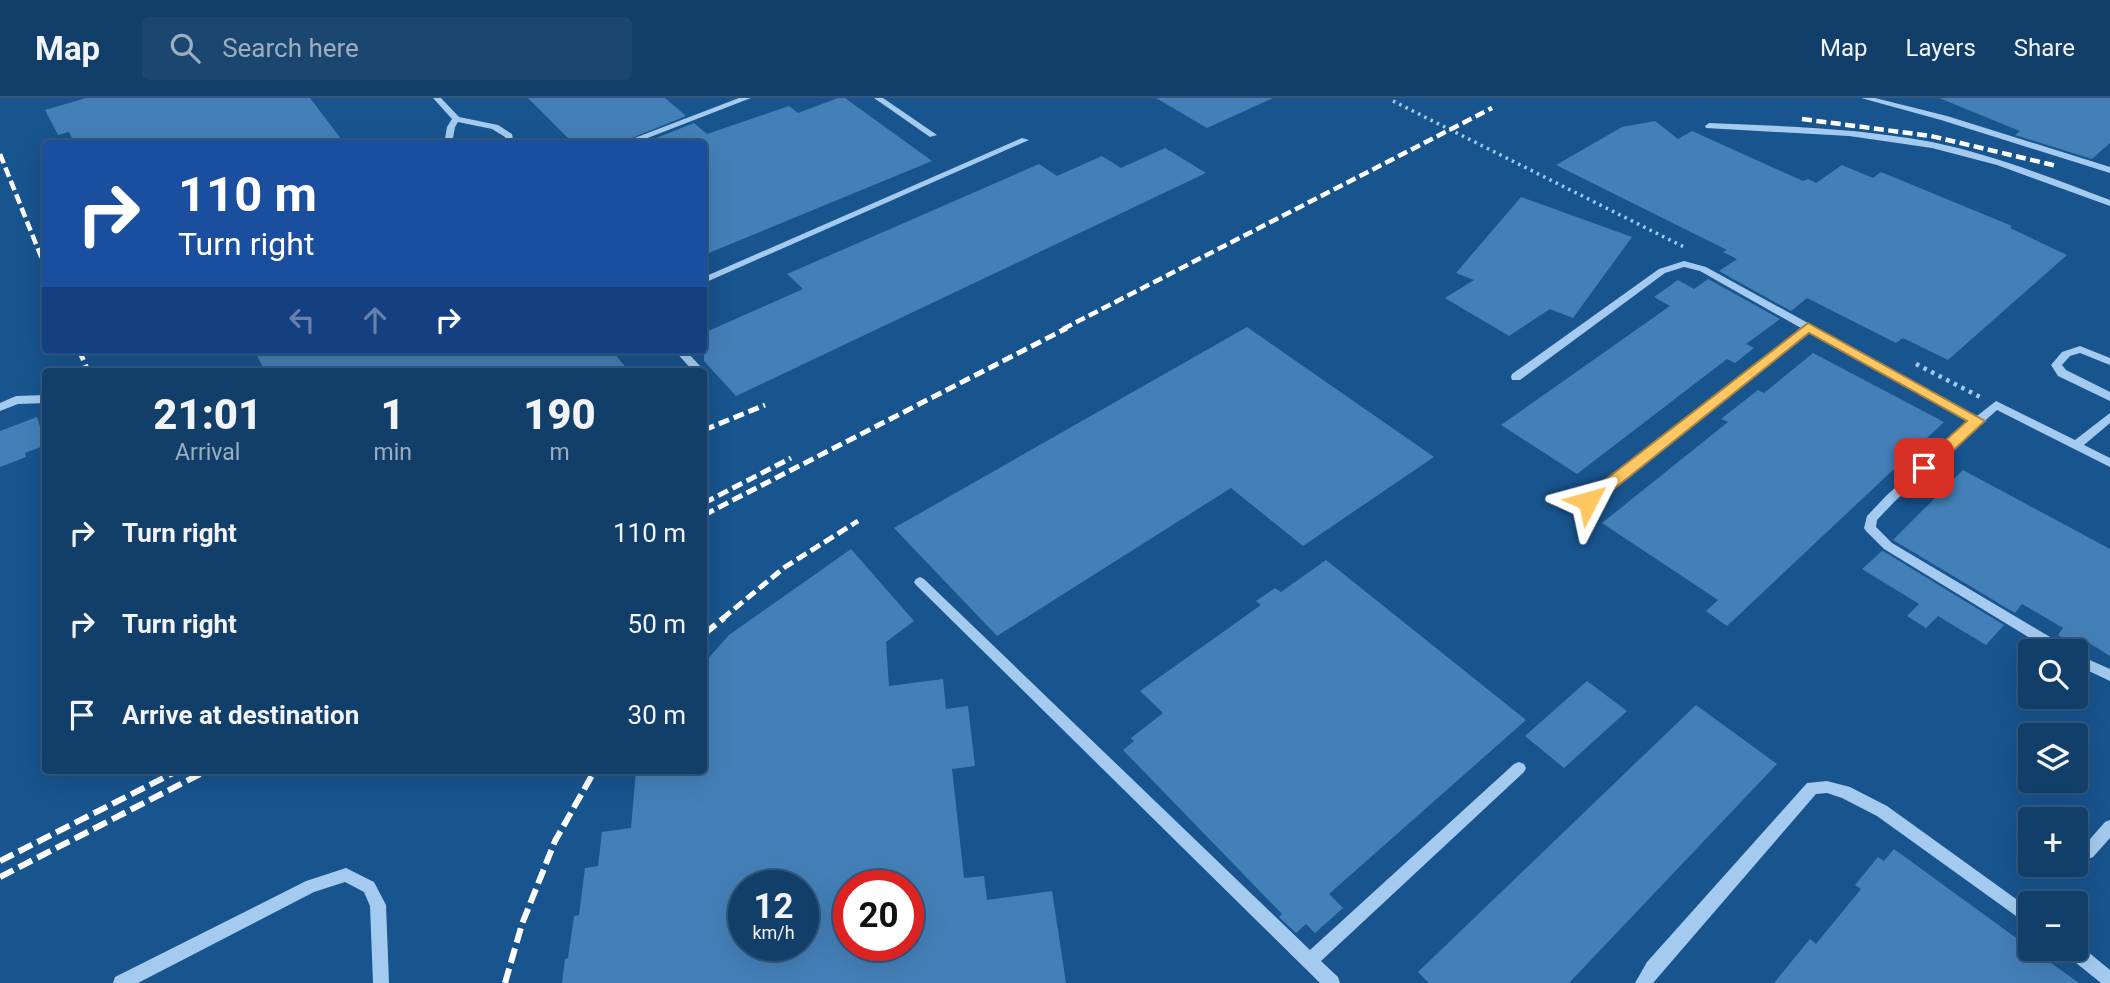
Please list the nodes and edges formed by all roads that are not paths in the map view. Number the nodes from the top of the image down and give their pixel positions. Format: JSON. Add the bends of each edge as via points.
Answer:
{"nodes":[{"id":1,"x":437,"y":98,"type":"edge"},
{"id":2,"x":747,"y":98,"type":"edge"},
{"id":3,"x":878,"y":98,"type":"edge"},
{"id":4,"x":1866,"y":98,"type":"edge"},
{"id":5,"x":456,"y":119,"type":"junction"},
{"id":6,"x":1709,"y":126,"type":"dead end"},
{"id":7,"x":933,"y":135,"type":"dead end"},
{"id":8,"x":449,"y":140,"type":"edge"},
{"id":9,"x":510,"y":140,"type":"edge"},
{"id":10,"x":634,"y":140,"type":"edge"},
{"id":11,"x":1025,"y":140,"type":"dead end"},
{"id":12,"x":2110,"y":170,"type":"edge"},
{"id":13,"x":2110,"y":204,"type":"edge"},
{"id":14,"x":707,"y":279,"type":"edge"},
{"id":15,"x":1808,"y":327,"type":"junction"},
{"id":16,"x":683,"y":354,"type":"edge"},
{"id":17,"x":2110,"y":362,"type":"edge"},
{"id":18,"x":696,"y":368,"type":"edge"},
{"id":19,"x":1516,"y":377,"type":"dead end"},
{"id":20,"x":2110,"y":397,"type":"edge"},
{"id":21,"x":42,"y":399,"type":"edge"},
{"id":22,"x":0,"y":408,"type":"edge"},
{"id":23,"x":2110,"y":417,"type":"edge"},
{"id":24,"x":1978,"y":421,"type":"junction"},
{"id":25,"x":2072,"y":443,"type":"junction"},
{"id":26,"x":2110,"y":463,"type":"edge"},
{"id":27,"x":1588,"y":501,"type":"dead end"},
{"id":28,"x":920,"y":582,"type":"dead end"},
{"id":29,"x":2042,"y":639,"type":"edge"},
{"id":30,"x":2088,"y":665,"type":"edge"},
{"id":31,"x":2110,"y":675,"type":"edge"},
{"id":32,"x":1519,"y":768,"type":"dead end"},
{"id":33,"x":2110,"y":827,"type":"edge"},
{"id":34,"x":2088,"y":852,"type":"dead end"},
{"id":35,"x":2018,"y":909,"type":"edge"},
{"id":36,"x":1310,"y":961,"type":"junction"},
{"id":37,"x":2087,"y":961,"type":"edge"},
{"id":38,"x":2110,"y":980,"type":"edge"},
{"id":39,"x":121,"y":983,"type":"edge"},
{"id":40,"x":381,"y":983,"type":"edge"},
{"id":41,"x":1332,"y":983,"type":"edge"},
{"id":42,"x":1643,"y":983,"type":"edge"}],
"edges":[{"from":1,"to":5,"type":"street"},
{"from":2,"to":10,"type":"street"},
{"from":3,"to":7,"type":"street"},
{"from":4,"to":12,"type":"street"},
{"from":5,"to":8,"type":"street"},
{"from":5,"to":9,"type":"street","via":[[495,127]]},
{"from":6,"to":13,"type":"street","via":[[1869,136],[1934,146],[2023,171]]},
{"from":11,"to":14,"type":"street"},
{"from":15,"to":19,"type":"street","via":[[1703,269],[1684,264],[1662,271]]},
{"from":15,"to":24,"type":"street"},
{"from":15,"to":27,"type":"street"},
{"from":16,"to":18,"type":"street"},
{"from":17,"to":20,"type":"street","via":[[2080,349],[2066,354],[2056,365],[2062,373]]},
{"from":21,"to":22,"type":"street","via":[[16,400]]},
{"from":23,"to":25,"type":"street"},
{"from":24,"to":25,"type":"street","via":[[1996,405]]},
{"from":24,"to":29,"type":"street","via":[[1891,498],[1871,519],[1870,528],[1888,546]]},
{"from":25,"to":26,"type":"street"},
{"from":28,"to":36,"type":"street"},
{"from":30,"to":31,"type":"street"},
{"from":32,"to":36,"type":"street"},
{"from":33,"to":34,"type":"street"},
{"from":35,"to":42,"type":"street","via":[[1882,811],[1845,792],[1812,788]]},
{"from":36,"to":41,"type":"street"},
{"from":37,"to":38,"type":"street"},
{"from":39,"to":40,"type":"street","via":[[311,886],[346,875],[369,887],[378,905]]}]}
